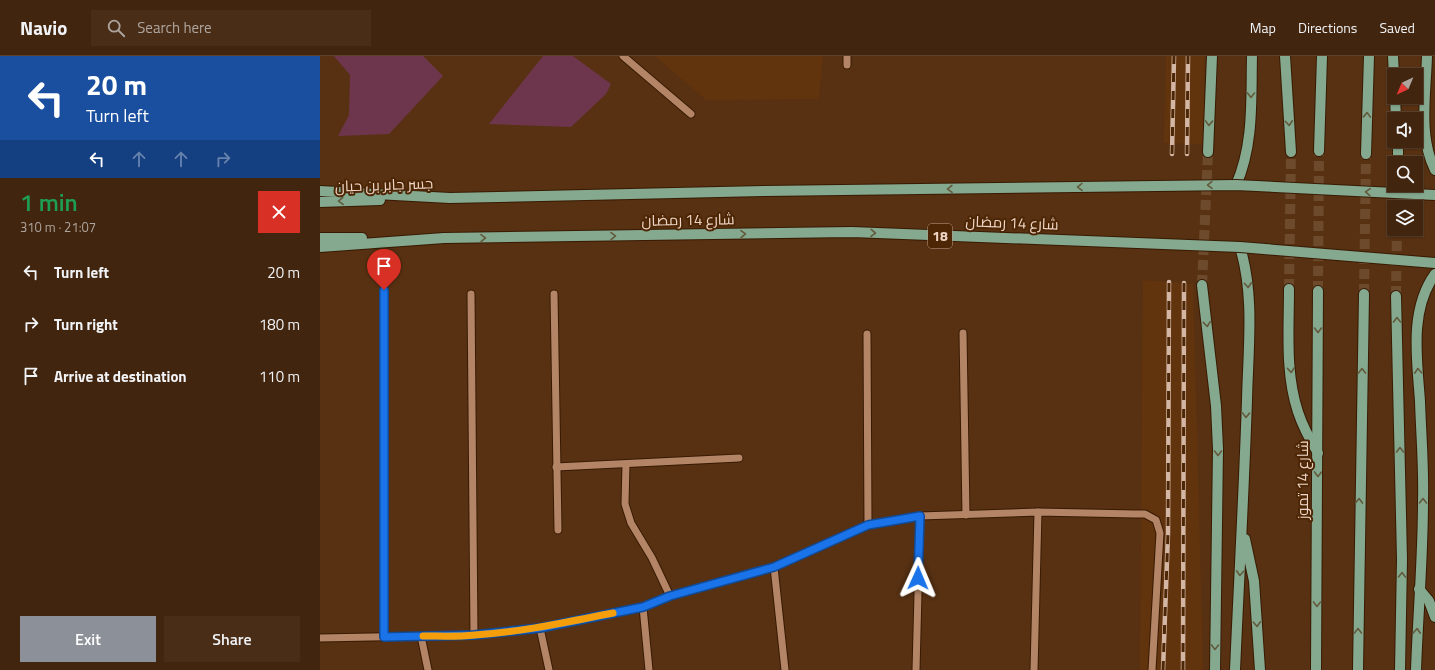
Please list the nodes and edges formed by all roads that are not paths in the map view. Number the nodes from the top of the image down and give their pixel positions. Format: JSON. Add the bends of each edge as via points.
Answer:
{"nodes":[{"id":1,"x":623,"y":56,"type":"edge"},
{"id":2,"x":847,"y":56,"type":"edge"},
{"id":3,"x":1212,"y":56,"type":"edge"},
{"id":4,"x":1252,"y":56,"type":"edge"},
{"id":5,"x":1285,"y":56,"type":"edge"},
{"id":6,"x":1322,"y":56,"type":"edge"},
{"id":7,"x":1369,"y":56,"type":"edge"},
{"id":8,"x":1393,"y":56,"type":"edge"},
{"id":9,"x":1427,"y":56,"type":"edge"},
{"id":10,"x":847,"y":65,"type":"dead end"},
{"id":11,"x":1394,"y":68,"type":"edge"},
{"id":12,"x":691,"y":114,"type":"dead end"},
{"id":13,"x":1319,"y":151,"type":"tunnel mouth"},
{"id":14,"x":1208,"y":152,"type":"tunnel mouth"},
{"id":15,"x":1291,"y":152,"type":"tunnel mouth"},
{"id":16,"x":1366,"y":154,"type":"tunnel mouth"},
{"id":17,"x":1435,"y":170,"type":"edge"},
{"id":18,"x":1236,"y":185,"type":"junction"},
{"id":19,"x":320,"y":191,"type":"edge"},
{"id":20,"x":1435,"y":195,"type":"edge"},
{"id":21,"x":450,"y":198,"type":"junction"},
{"id":22,"x":320,"y":202,"type":"edge"},
{"id":23,"x":320,"y":238,"type":"edge"},
{"id":24,"x":444,"y":238,"type":"junction"},
{"id":25,"x":320,"y":247,"type":"edge"},
{"id":26,"x":1240,"y":247,"type":"junction"},
{"id":27,"x":1435,"y":263,"type":"edge"},
{"id":28,"x":1435,"y":274,"type":"edge"},
{"id":29,"x":1202,"y":285,"type":"tunnel mouth"},
{"id":30,"x":1288,"y":289,"type":"tunnel mouth"},
{"id":31,"x":384,"y":290,"type":"dead end"},
{"id":32,"x":1318,"y":291,"type":"tunnel mouth"},
{"id":33,"x":471,"y":294,"type":"dead end"},
{"id":34,"x":554,"y":294,"type":"dead end"},
{"id":35,"x":1364,"y":294,"type":"tunnel mouth"},
{"id":36,"x":1396,"y":296,"type":"tunnel mouth"},
{"id":37,"x":963,"y":333,"type":"dead end"},
{"id":38,"x":867,"y":334,"type":"dead end"},
{"id":39,"x":1318,"y":454,"type":"junction"},
{"id":40,"x":739,"y":458,"type":"dead end"},
{"id":41,"x":626,"y":464,"type":"junction"},
{"id":42,"x":556,"y":467,"type":"junction"},
{"id":43,"x":1038,"y":512,"type":"junction"},
{"id":44,"x":966,"y":515,"type":"junction"},
{"id":45,"x":920,"y":516,"type":"junction"},
{"id":46,"x":868,"y":525,"type":"junction"},
{"id":47,"x":558,"y":530,"type":"dead end"},
{"id":48,"x":1243,"y":531,"type":"junction"},
{"id":49,"x":774,"y":567,"type":"junction"},
{"id":50,"x":1419,"y":589,"type":"junction"},
{"id":51,"x":670,"y":596,"type":"junction"},
{"id":52,"x":643,"y":607,"type":"junction"},
{"id":53,"x":1435,"y":617,"type":"edge"},
{"id":54,"x":540,"y":628,"type":"junction"},
{"id":55,"x":474,"y":635,"type":"junction"},
{"id":56,"x":422,"y":636,"type":"junction"},
{"id":57,"x":384,"y":637,"type":"junction"},
{"id":58,"x":320,"y":638,"type":"edge"},
{"id":59,"x":428,"y":670,"type":"edge"},
{"id":60,"x":549,"y":670,"type":"edge"},
{"id":61,"x":649,"y":670,"type":"edge"},
{"id":62,"x":785,"y":670,"type":"edge"},
{"id":63,"x":916,"y":670,"type":"edge"},
{"id":64,"x":1034,"y":670,"type":"edge"},
{"id":65,"x":1152,"y":670,"type":"edge"},
{"id":66,"x":1215,"y":670,"type":"edge"},
{"id":67,"x":1235,"y":670,"type":"edge"},
{"id":68,"x":1260,"y":670,"type":"edge"},
{"id":69,"x":1316,"y":670,"type":"edge"},
{"id":70,"x":1358,"y":670,"type":"edge"},
{"id":71,"x":1400,"y":670,"type":"edge"},
{"id":72,"x":1416,"y":670,"type":"edge"}],
"edges":[{"from":1,"to":12,"type":"street"},
{"from":2,"to":10,"type":"street"},
{"from":3,"to":14,"type":"main road","one_way":true},
{"from":4,"to":18,"type":"main road","one_way":true,"via":[[1251,117],[1247,150],[1244,168]]},
{"from":5,"to":15,"type":"main road","one_way":true},
{"from":6,"to":13,"type":"main road"},
{"from":16,"to":7,"type":"main road","one_way":true},
{"from":8,"to":11,"type":"main road"},
{"from":9,"to":17,"type":"main road","via":[[1425,130]]},
{"from":20,"to":18,"type":"main road","name":"شارع 14 رمضان","one_way":true,"bridge":true},
{"from":18,"to":21,"type":"main road","name":"شارع 14 رمضان","one_way":true,"bridge":true},
{"from":19,"to":21,"type":"main road"},
{"from":21,"to":22,"type":"main road","name":"جسر جابر بن حيان","one_way":true},
{"from":23,"to":24,"type":"main road"},
{"from":24,"to":25,"type":"main road"},
{"from":24,"to":26,"type":"main road","name":"شارع 14 رمضان","number":"18","one_way":true,"bridge":true,"via":[[852,232]]},
{"from":26,"to":27,"type":"main road","name":"شارع 14 رمضان","number":"18","bridge":true},
{"from":26,"to":48,"type":"main road","one_way":true,"via":[[1246,270],[1249,322]]},
{"from":50,"to":28,"type":"main road","one_way":true,"via":[[1423,499],[1417,336],[1422,302]]},
{"from":29,"to":66,"type":"main road","one_way":true,"via":[[1216,406],[1218,449]]},
{"from":30,"to":39,"type":"main road","one_way":true,"via":[[1292,388],[1306,433]]},
{"from":31,"to":57,"type":"street"},
{"from":32,"to":39,"type":"main road","name":"شارع 14 تموز","one_way":true},
{"from":33,"to":55,"type":"street"},
{"from":34,"to":42,"type":"street"},
{"from":70,"to":35,"type":"main road","one_way":true},
{"from":71,"to":36,"type":"main road","one_way":true,"via":[[1402,559]]},
{"from":37,"to":44,"type":"street"},
{"from":38,"to":46,"type":"street"},
{"from":39,"to":69,"type":"main road","name":"شارع 14 تموز","one_way":true},
{"from":40,"to":41,"type":"street"},
{"from":41,"to":42,"type":"street"},
{"from":41,"to":51,"type":"street","via":[[625,504],[630,523],[652,558]]},
{"from":42,"to":47,"type":"street"},
{"from":43,"to":44,"type":"street"},
{"from":43,"to":64,"type":"street"},
{"from":43,"to":65,"type":"street","via":[[1145,514],[1156,520],[1160,533]]},
{"from":44,"to":45,"type":"street"},
{"from":45,"to":46,"type":"street"},
{"from":45,"to":63,"type":"street"},
{"from":46,"to":49,"type":"street"},
{"from":48,"to":67,"type":"main road","one_way":true},
{"from":48,"to":68,"type":"main road","one_way":true,"via":[[1254,580]]},
{"from":49,"to":51,"type":"street"},
{"from":49,"to":62,"type":"street"},
{"from":50,"to":53,"type":"main road","via":[[1429,601]]},
{"from":72,"to":50,"type":"main road","one_way":true},
{"from":51,"to":52,"type":"street"},
{"from":52,"to":54,"type":"street"},
{"from":52,"to":61,"type":"street"},
{"from":54,"to":55,"type":"street"},
{"from":54,"to":60,"type":"street"},
{"from":55,"to":56,"type":"street"},
{"from":56,"to":57,"type":"street"},
{"from":56,"to":59,"type":"street"},
{"from":57,"to":58,"type":"street"}]}
